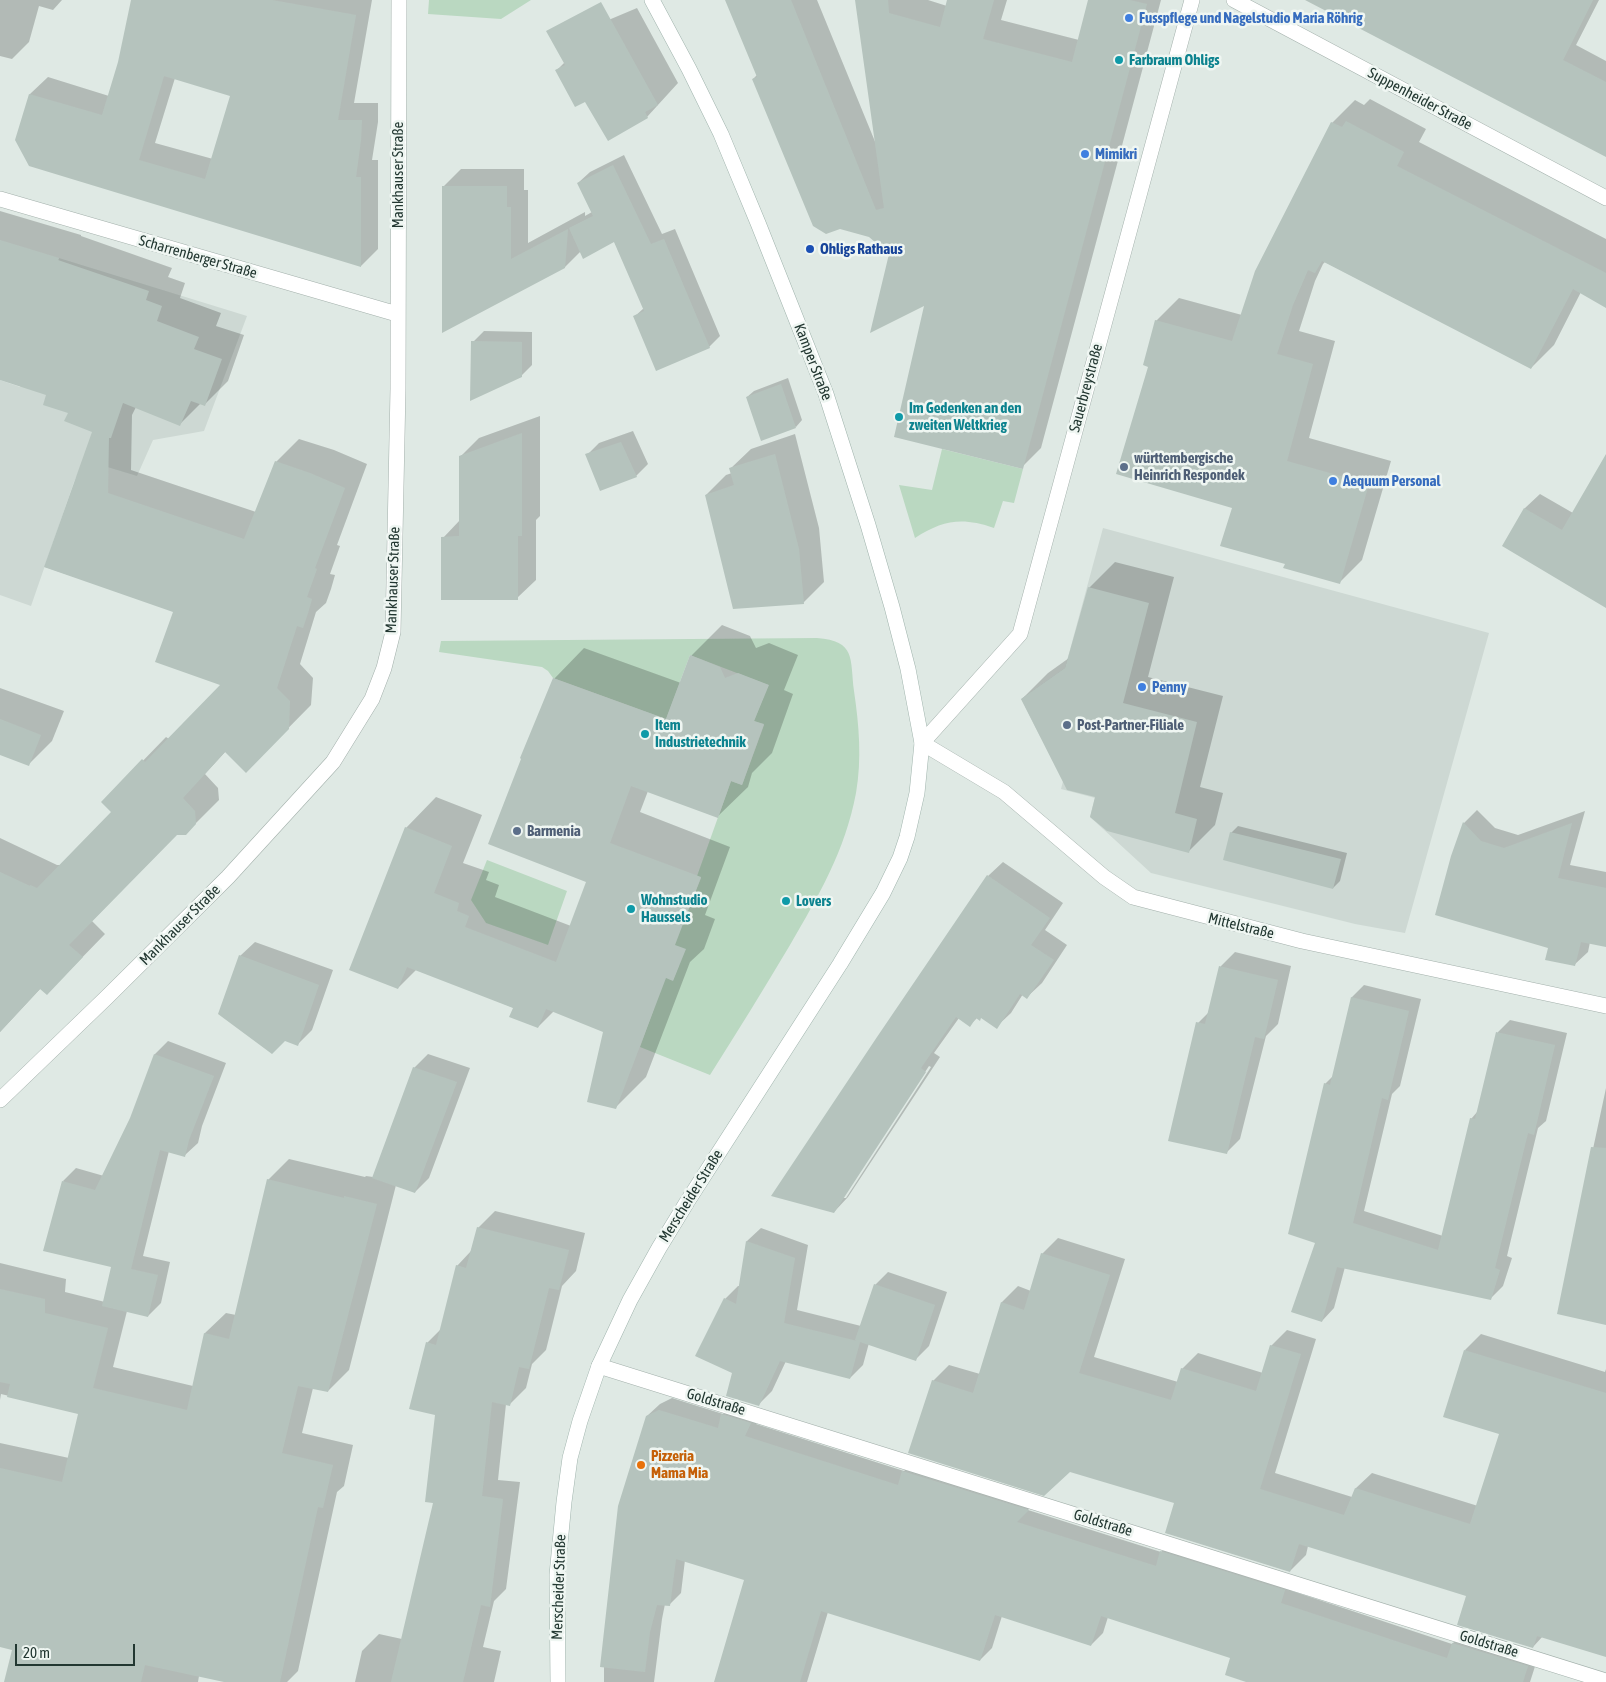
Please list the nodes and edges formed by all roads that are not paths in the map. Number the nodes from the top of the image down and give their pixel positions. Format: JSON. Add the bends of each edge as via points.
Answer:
{"nodes":[{"id":1,"x":399,"y":0,"type":"edge"},
{"id":2,"x":652,"y":0,"type":"edge"},
{"id":3,"x":1192,"y":0,"type":"edge"},
{"id":4,"x":1234,"y":0,"type":"edge"},
{"id":5,"x":1606,"y":198,"type":"edge"},
{"id":6,"x":0,"y":199,"type":"edge"},
{"id":7,"x":397,"y":314,"type":"junction"},
{"id":8,"x":922,"y":743,"type":"junction"},
{"id":9,"x":1606,"y":1006,"type":"edge"},
{"id":10,"x":0,"y":1100,"type":"edge"},
{"id":11,"x":599,"y":1366,"type":"junction"},
{"id":12,"x":1606,"y":1681,"type":"edge"},
{"id":13,"x":558,"y":1682,"type":"edge"}],
"edges":[{"from":1,"to":7,"type":"street","name":"Mankhauser Straße"},
{"from":2,"to":8,"type":"street","name":"Kamper Straße","via":[[721,134],[826,394],[892,607]]},
{"from":3,"to":8,"type":"street","name":"Sauerbreystraße","via":[[1020,634]]},
{"from":4,"to":5,"type":"street","name":"Suppenheider Straße"},
{"from":6,"to":7,"type":"street","name":"Scharrenberger Straße"},
{"from":7,"to":10,"type":"street","name":"Mankhauser Straße","via":[[393,632],[372,699],[333,762],[228,878]]},
{"from":8,"to":9,"type":"street","name":"Mittelstraße","via":[[1004,792],[1104,877],[1133,897],[1302,941]]},
{"from":8,"to":11,"type":"street","name":"Merscheider Straße","via":[[917,793],[907,838],[883,893],[668,1233],[630,1300]]},
{"from":11,"to":12,"type":"street","name":"Goldstraße"},
{"from":11,"to":13,"type":"street","name":"Merscheider Straße","via":[[570,1458],[564,1502],[557,1575]]}]}
